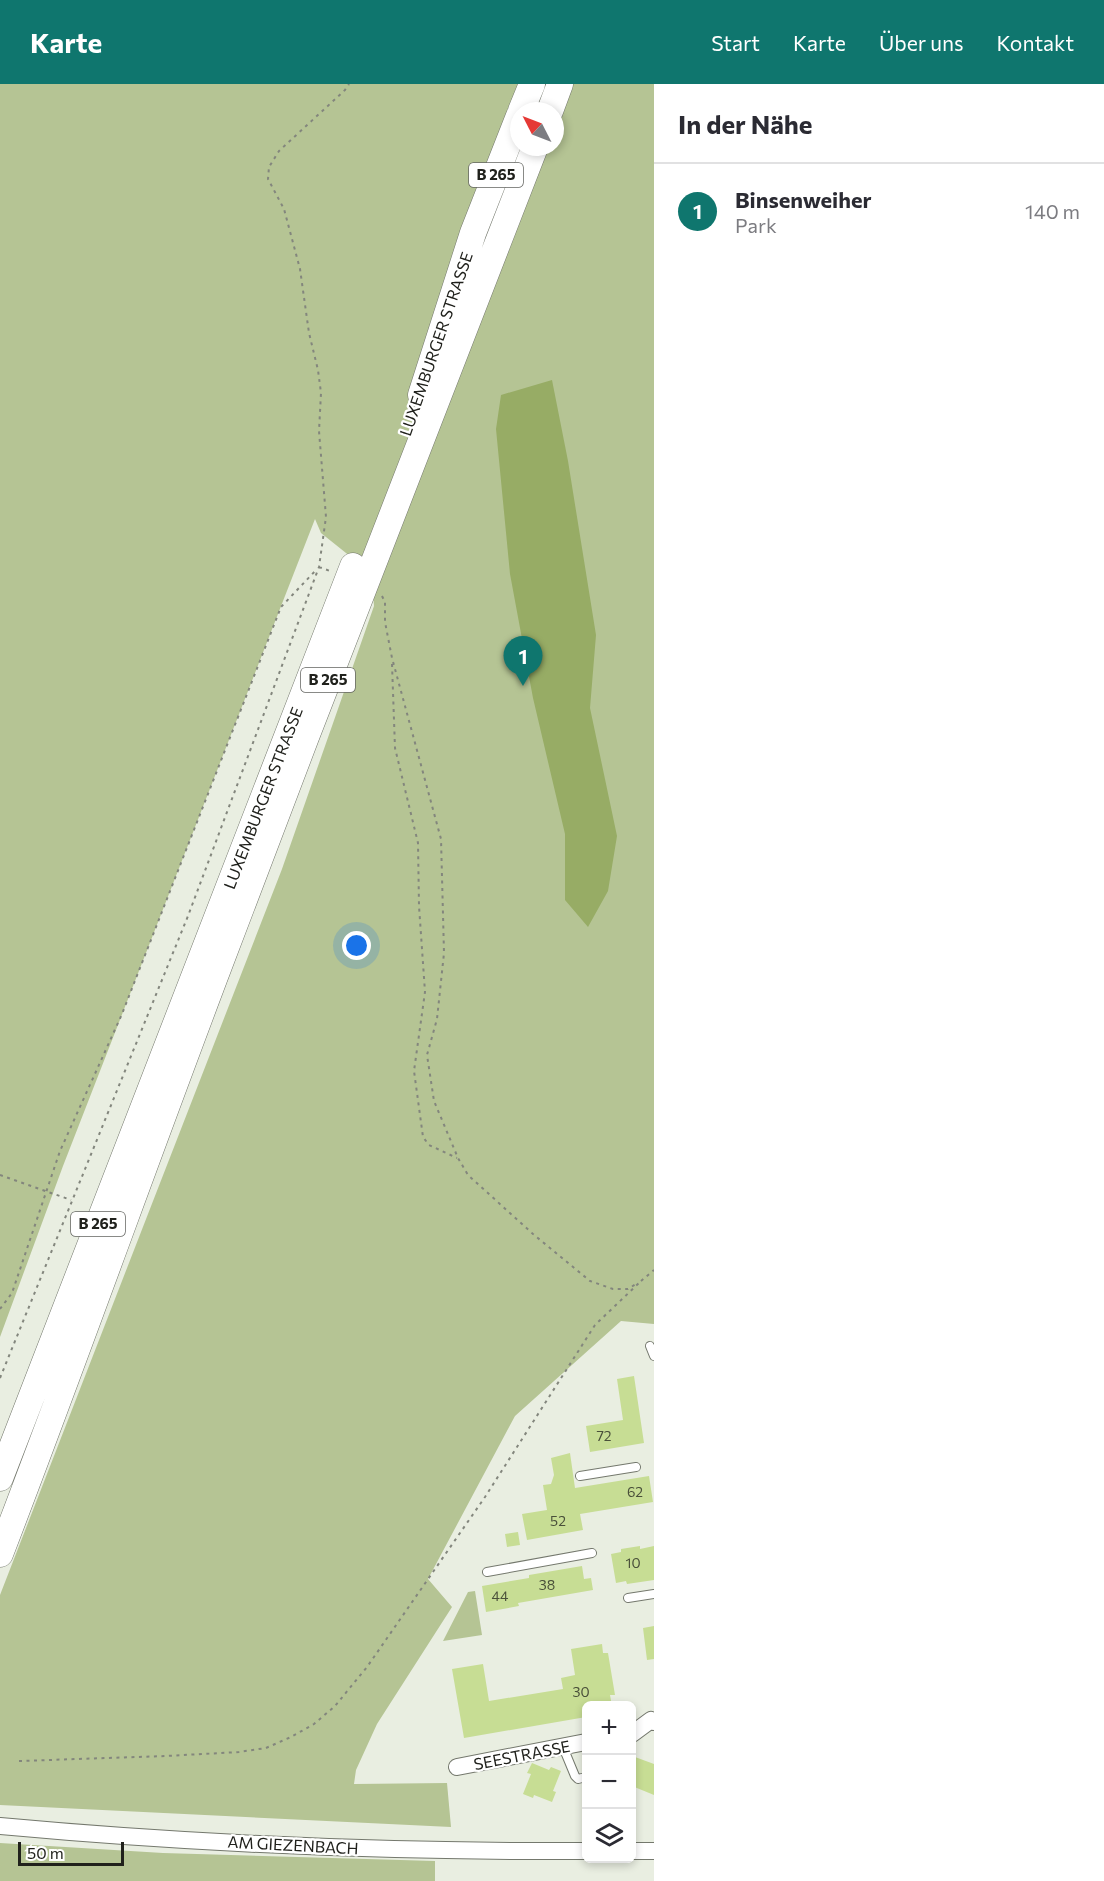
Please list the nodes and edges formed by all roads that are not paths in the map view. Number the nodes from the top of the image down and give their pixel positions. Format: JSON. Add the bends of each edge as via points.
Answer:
{"nodes":[{"id":1,"x":532,"y":84,"type":"edge"},
{"id":2,"x":560,"y":84,"type":"edge"},
{"id":3,"x":525,"y":102,"type":"edge"},
{"id":4,"x":553,"y":102,"type":"edge"},
{"id":5,"x":510,"y":139,"type":"edge"},
{"id":6,"x":531,"y":156,"type":"edge"},
{"id":7,"x":197,"y":971,"type":"junction"},
{"id":8,"x":650,"y":1346,"type":"dead end"},
{"id":9,"x":654,"y":1356,"type":"edge"},
{"id":10,"x":71,"y":1368,"type":"junction"},
{"id":11,"x":0,"y":1435,"type":"edge"},
{"id":12,"x":636,"y":1467,"type":"dead end"},
{"id":13,"x":580,"y":1476,"type":"dead end"},
{"id":14,"x":0,"y":1478,"type":"edge"},
{"id":15,"x":0,"y":1492,"type":"edge"},
{"id":16,"x":0,"y":1507,"type":"edge"},
{"id":17,"x":0,"y":1513,"type":"edge"},
{"id":18,"x":592,"y":1553,"type":"dead end"},
{"id":19,"x":0,"y":1554,"type":"edge"},
{"id":20,"x":487,"y":1572,"type":"dead end"},
{"id":21,"x":654,"y":1594,"type":"edge"},
{"id":22,"x":628,"y":1598,"type":"dead end"},
{"id":23,"x":654,"y":1722,"type":"edge"},
{"id":24,"x":636,"y":1731,"type":"edge"},
{"id":25,"x":582,"y":1743,"type":"edge"},
{"id":26,"x":563,"y":1747,"type":"junction"},
{"id":27,"x":457,"y":1767,"type":"dead end"},
{"id":28,"x":582,"y":1778,"type":"edge"},
{"id":29,"x":0,"y":1826,"type":"edge"},
{"id":30,"x":582,"y":1851,"type":"edge"},
{"id":31,"x":636,"y":1851,"type":"edge"},
{"id":32,"x":654,"y":1851,"type":"edge"}],
"edges":[{"from":1,"to":3,"type":"main road"},
{"from":2,"to":4,"type":"main road"},
{"from":5,"to":7,"type":"main road","name":"LUXEMBURGER STRASSE","number":"B 265","via":[[473,233],[422,393]]},
{"from":6,"to":10,"type":"main road","name":"LUXEMBURGER STRASSE","number":"B 265","via":[[225,951]]},
{"from":7,"to":11,"type":"main road","via":[[155,1039]]},
{"from":7,"to":14,"type":"main road","name":"LUXEMBURGER STRASSE","number":"B 265"},
{"from":8,"to":9,"type":"lane"},
{"from":10,"to":15,"type":"main road","via":[[46,1406],[17,1477]]},
{"from":10,"to":19,"type":"main road","number":"B 265"},
{"from":12,"to":13,"type":"lane"},
{"from":16,"to":17,"type":"main road"},
{"from":18,"to":20,"type":"lane"},
{"from":21,"to":22,"type":"lane"},
{"from":23,"to":24,"type":"street","via":[[651,1720]]},
{"from":25,"to":26,"type":"street","name":"SEESTRASSE"},
{"from":26,"to":27,"type":"street","name":"SEESTRASSE"},
{"from":26,"to":28,"type":"lane","via":[[575,1776]]},
{"from":29,"to":30,"type":"street","name":"AM GIEZENBACH","via":[[293,1847]]},
{"from":31,"to":32,"type":"street"}]}
